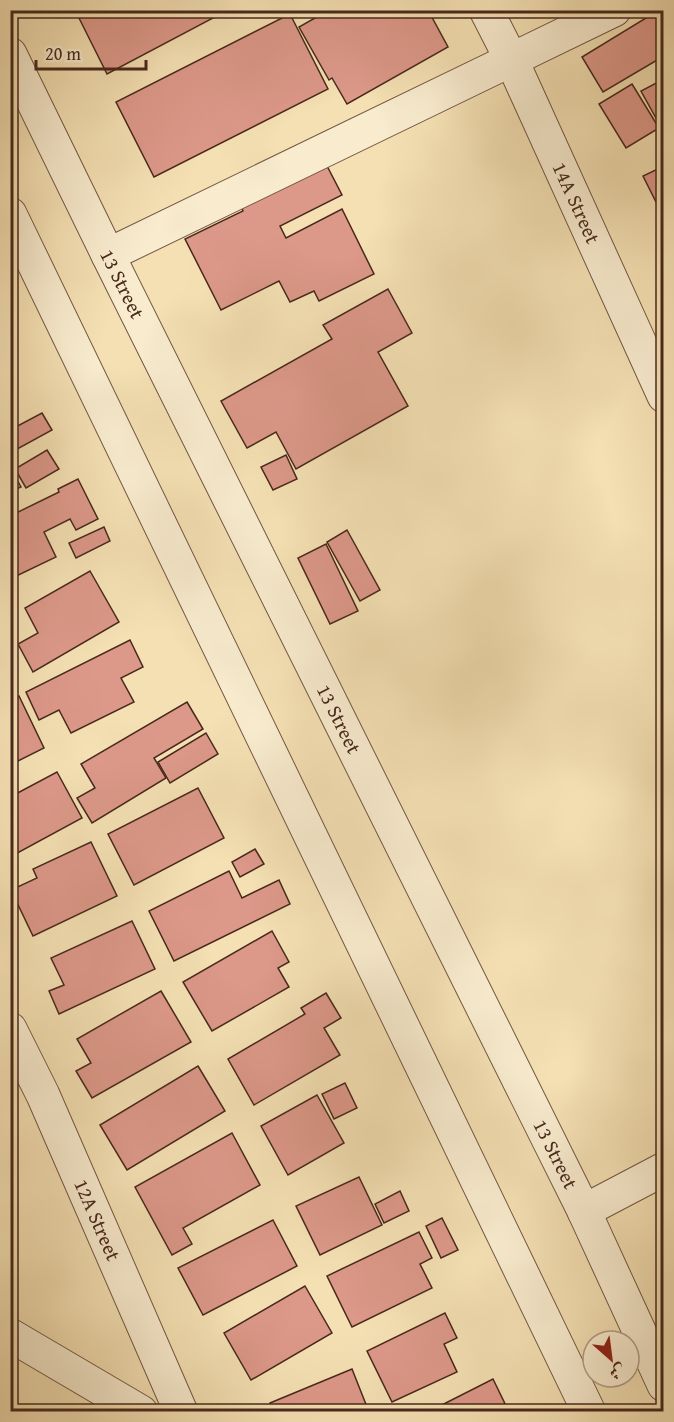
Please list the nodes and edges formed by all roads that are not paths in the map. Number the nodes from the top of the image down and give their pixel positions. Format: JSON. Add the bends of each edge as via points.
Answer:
{"nodes":[{"id":1,"x":486,"y":10,"type":"edge"},
{"id":2,"x":614,"y":10,"type":"edge"},
{"id":3,"x":10,"y":54,"type":"edge"},
{"id":4,"x":512,"y":61,"type":"junction"},
{"id":5,"x":10,"y":214,"type":"edge"},
{"id":6,"x":108,"y":255,"type":"junction"},
{"id":7,"x":663,"y":396,"type":"edge"},
{"id":8,"x":10,"y":1029,"type":"edge"},
{"id":9,"x":663,"y":1169,"type":"edge"},
{"id":10,"x":584,"y":1211,"type":"junction"},
{"id":11,"x":10,"y":1335,"type":"edge"},
{"id":12,"x":663,"y":1385,"type":"edge"},
{"id":13,"x":141,"y":1412,"type":"edge"},
{"id":14,"x":181,"y":1412,"type":"edge"},
{"id":15,"x":589,"y":1412,"type":"edge"}],
"edges":[{"from":1,"to":4,"type":"street","name":"14A Street"},
{"from":2,"to":4,"type":"street"},
{"from":3,"to":6,"type":"street","name":"13 Street"},
{"from":4,"to":6,"type":"street"},
{"from":4,"to":7,"type":"street","name":"14A Street"},
{"from":5,"to":15,"type":"street"},
{"from":6,"to":10,"type":"street","name":"13 Street"},
{"from":8,"to":14,"type":"street","name":"12A Street","via":[[43,1095]]},
{"from":9,"to":10,"type":"street"},
{"from":10,"to":12,"type":"street","name":"13 Street"},
{"from":11,"to":13,"type":"street"}]}
